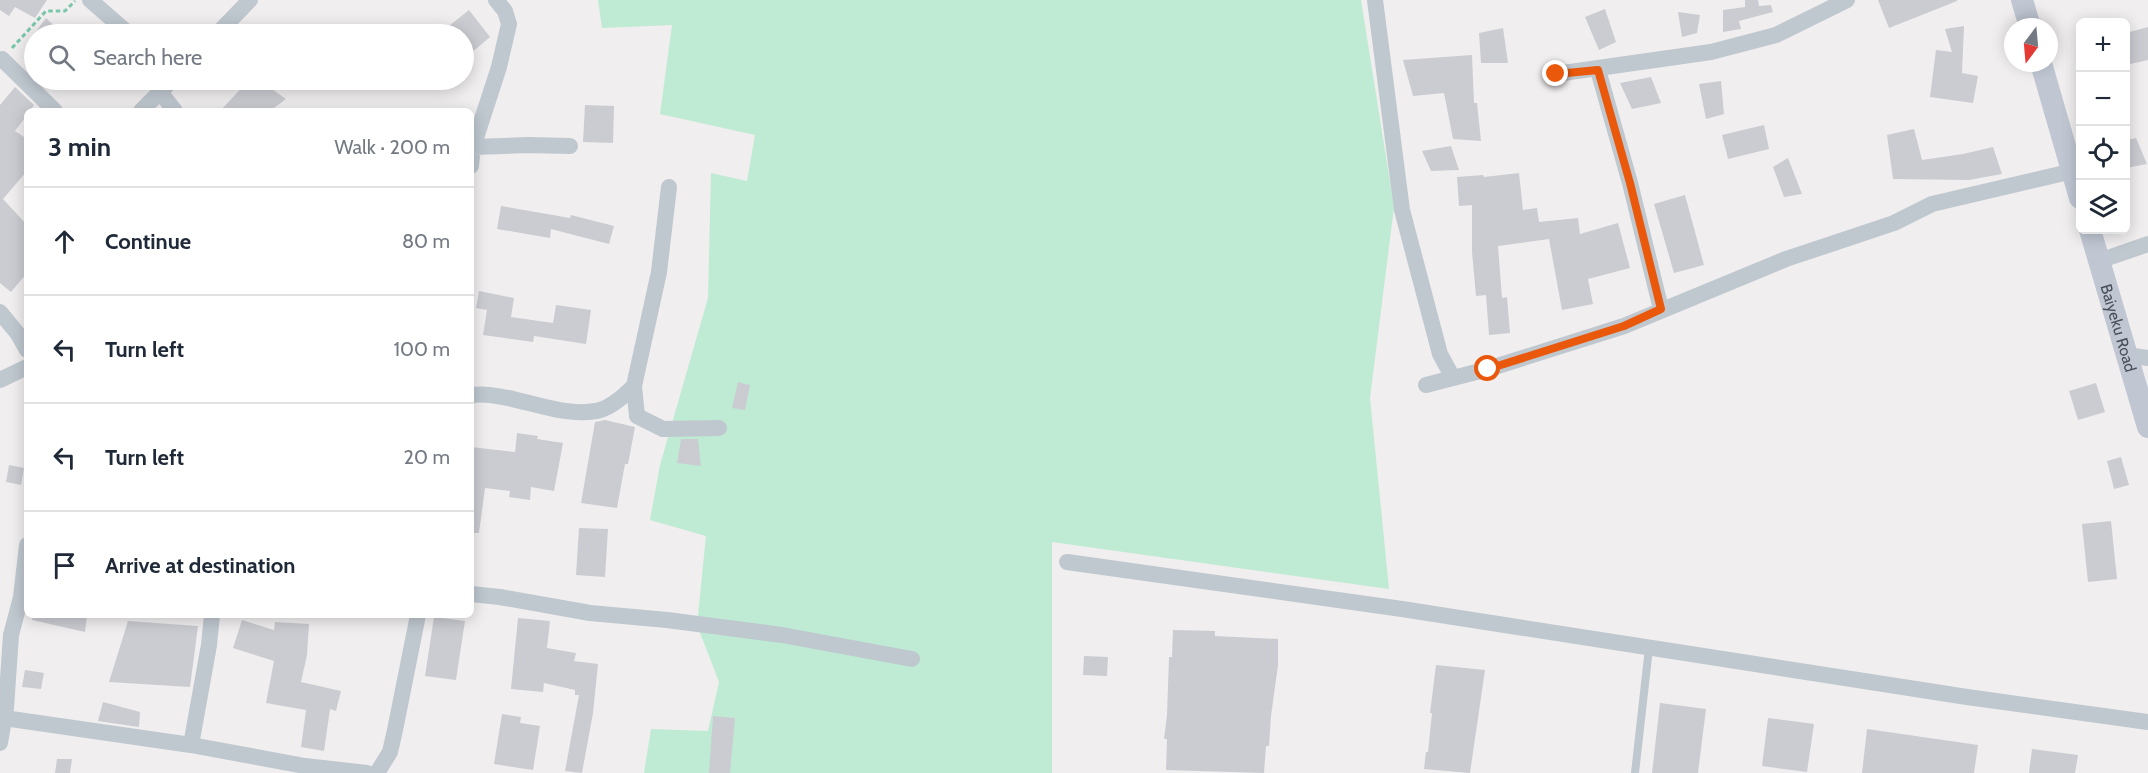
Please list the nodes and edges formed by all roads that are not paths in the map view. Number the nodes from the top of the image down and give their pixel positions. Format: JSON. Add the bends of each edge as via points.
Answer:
{"nodes":[{"id":1,"x":90,"y":0,"type":"edge"},
{"id":2,"x":250,"y":0,"type":"edge"},
{"id":3,"x":496,"y":0,"type":"edge"},
{"id":4,"x":1376,"y":0,"type":"edge"},
{"id":5,"x":1847,"y":0,"type":"edge"},
{"id":6,"x":2022,"y":0,"type":"edge"},
{"id":7,"x":2027,"y":18,"type":"edge"},
{"id":8,"x":118,"y":24,"type":"edge"},
{"id":9,"x":227,"y":24,"type":"edge"},
{"id":10,"x":2,"y":59,"type":"road end"},
{"id":11,"x":1598,"y":70,"type":"junction"},
{"id":12,"x":2044,"y":72,"type":"edge"},
{"id":13,"x":1556,"y":74,"type":"dead end"},
{"id":14,"x":24,"y":81,"type":"edge"},
{"id":15,"x":34,"y":90,"type":"edge"},
{"id":16,"x":160,"y":90,"type":"edge"},
{"id":17,"x":169,"y":90,"type":"edge"},
{"id":18,"x":52,"y":108,"type":"edge"},
{"id":19,"x":144,"y":108,"type":"edge"},
{"id":20,"x":174,"y":108,"type":"edge"},
{"id":21,"x":474,"y":144,"type":"edge"},
{"id":22,"x":570,"y":146,"type":"dead end"},
{"id":23,"x":474,"y":147,"type":"edge"},
{"id":24,"x":2073,"y":171,"type":"junction"},
{"id":25,"x":2076,"y":183,"type":"edge"},
{"id":26,"x":669,"y":187,"type":"dead end"},
{"id":27,"x":2091,"y":234,"type":"edge"},
{"id":28,"x":2148,"y":244,"type":"edge"},
{"id":29,"x":2099,"y":261,"type":"junction"},
{"id":30,"x":1661,"y":309,"type":"junction"},
{"id":31,"x":0,"y":312,"type":"edge"},
{"id":32,"x":24,"y":345,"type":"edge"},
{"id":33,"x":2137,"y":357,"type":"edge"},
{"id":34,"x":24,"y":369,"type":"edge"},
{"id":35,"x":1453,"y":378,"type":"junction"},
{"id":36,"x":0,"y":380,"type":"edge"},
{"id":37,"x":2142,"y":384,"type":"edge"},
{"id":38,"x":1426,"y":385,"type":"dead end"},
{"id":39,"x":634,"y":386,"type":"junction"},
{"id":40,"x":474,"y":395,"type":"edge"},
{"id":41,"x":2148,"y":427,"type":"edge"},
{"id":42,"x":719,"y":428,"type":"dead end"},
{"id":43,"x":1067,"y":562,"type":"dead end"},
{"id":44,"x":24,"y":571,"type":"edge"},
{"id":45,"x":474,"y":594,"type":"edge"},
{"id":46,"x":212,"y":618,"type":"edge"},
{"id":47,"x":417,"y":618,"type":"edge"},
{"id":48,"x":1649,"y":648,"type":"junction"},
{"id":49,"x":912,"y":659,"type":"dead end"},
{"id":50,"x":4,"y":718,"type":"junction"},
{"id":51,"x":2148,"y":722,"type":"edge"},
{"id":52,"x":0,"y":743,"type":"edge"},
{"id":53,"x":191,"y":745,"type":"junction"},
{"id":54,"x":367,"y":773,"type":"edge"},
{"id":55,"x":377,"y":773,"type":"edge"},
{"id":56,"x":1635,"y":773,"type":"edge"}],
"edges":[{"from":1,"to":8,"type":"street"},
{"from":2,"to":9,"type":"street"},
{"from":3,"to":21,"type":"street","via":[[509,24],[500,67]]},
{"from":4,"to":35,"type":"street","via":[[1402,210],[1440,354]]},
{"from":5,"to":11,"type":"street","via":[[1776,34],[1711,52]]},
{"from":6,"to":7,"type":"main road"},
{"from":10,"to":14,"type":"street"},
{"from":11,"to":13,"type":"street"},
{"from":11,"to":30,"type":"street"},
{"from":12,"to":24,"type":"main road"},
{"from":15,"to":18,"type":"street"},
{"from":16,"to":19,"type":"street"},
{"from":17,"to":20,"type":"street"},
{"from":22,"to":23,"type":"street"},
{"from":24,"to":25,"type":"main road"},
{"from":24,"to":30,"type":"street","via":[[1932,204],[1893,223],[1786,259]]},
{"from":26,"to":39,"type":"street","via":[[659,272]]},
{"from":27,"to":29,"type":"main road","name":"Baiyeku Road"},
{"from":28,"to":29,"type":"street"},
{"from":29,"to":33,"type":"main road","name":"Baiyeku Road"},
{"from":30,"to":35,"type":"street","via":[[1624,326]]},
{"from":31,"to":32,"type":"street"},
{"from":33,"to":37,"type":"main road","name":"Baiyeku Road"},
{"from":34,"to":36,"type":"street"},
{"from":35,"to":38,"type":"street"},
{"from":37,"to":41,"type":"main road","name":"Baiyeku Road"},
{"from":39,"to":40,"type":"street","via":[[621,399],[597,411],[565,412],[500,396]]},
{"from":39,"to":42,"type":"street","via":[[637,416],[654,425],[663,429]]},
{"from":43,"to":48,"type":"street"},
{"from":44,"to":50,"type":"street","via":[[11,635]]},
{"from":45,"to":49,"type":"street","via":[[590,614],[782,635]]},
{"from":46,"to":53,"type":"street"},
{"from":47,"to":55,"type":"street","via":[[390,752]]},
{"from":48,"to":51,"type":"street"},
{"from":48,"to":56,"type":"lane"},
{"from":50,"to":52,"type":"street"},
{"from":50,"to":53,"type":"street"},
{"from":53,"to":54,"type":"street"}]}
